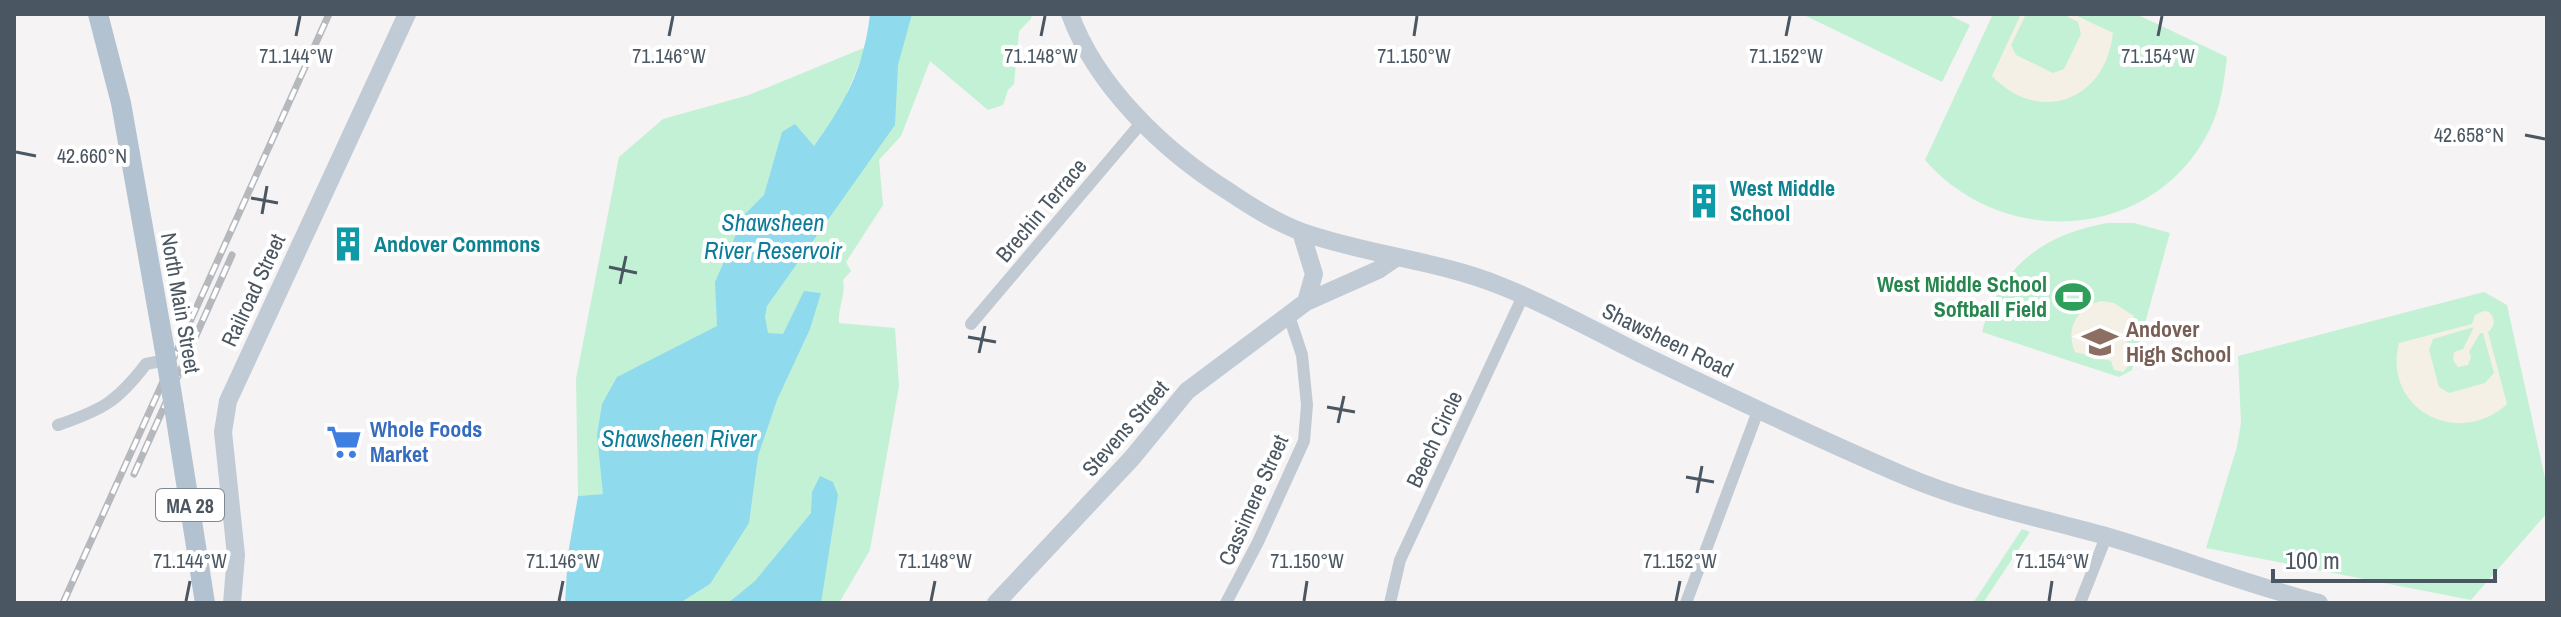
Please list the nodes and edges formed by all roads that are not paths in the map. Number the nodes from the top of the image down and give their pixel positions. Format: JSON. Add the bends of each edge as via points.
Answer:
{"nodes":[{"id":1,"x":98,"y":14,"type":"edge"},
{"id":2,"x":407,"y":14,"type":"edge"},
{"id":3,"x":1070,"y":14,"type":"edge"},
{"id":4,"x":1142,"y":122,"type":"junction"},
{"id":5,"x":1301,"y":232,"type":"junction"},
{"id":6,"x":1397,"y":257,"type":"junction"},
{"id":7,"x":1523,"y":296,"type":"junction"},
{"id":8,"x":1306,"y":302,"type":"junction"},
{"id":9,"x":1289,"y":316,"type":"junction"},
{"id":10,"x":971,"y":324,"type":"dead end"},
{"id":11,"x":165,"y":353,"type":"junction"},
{"id":12,"x":1758,"y":411,"type":"junction"},
{"id":13,"x":58,"y":425,"type":"dead end"},
{"id":14,"x":2106,"y":537,"type":"junction"},
{"id":15,"x":2297,"y":600,"type":"edge"},
{"id":16,"x":205,"y":603,"type":"edge"},
{"id":17,"x":232,"y":603,"type":"edge"},
{"id":18,"x":996,"y":603,"type":"edge"},
{"id":19,"x":1226,"y":603,"type":"edge"},
{"id":20,"x":1390,"y":603,"type":"edge"},
{"id":21,"x":1686,"y":603,"type":"edge"},
{"id":22,"x":2080,"y":603,"type":"edge"},
{"id":23,"x":2319,"y":603,"type":"edge"}],
"edges":[{"from":1,"to":11,"type":"main road","name":"North Main Street","number":"MA 28","via":[[121,103]]},
{"from":2,"to":17,"type":"main road","name":"Railroad Street","via":[[228,401],[223,432],[236,555]]},
{"from":3,"to":4,"type":"main road","name":"Shawsheen Road","via":[[1086,49]]},
{"from":4,"to":5,"type":"main road","name":"Shawsheen Road","via":[[1193,168]]},
{"from":4,"to":10,"type":"street","name":"Brechin Terrace"},
{"from":5,"to":6,"type":"main road","name":"Shawsheen Road"},
{"from":5,"to":8,"type":"main road","via":[[1314,274]]},
{"from":6,"to":7,"type":"main road","name":"Shawsheen Road","via":[[1478,277]]},
{"from":6,"to":8,"type":"main road","name":"Stevens Street"},
{"from":7,"to":12,"type":"main road","name":"Shawsheen Road"},
{"from":7,"to":20,"type":"street","name":"Beech Circle","via":[[1400,560]]},
{"from":8,"to":9,"type":"main road","name":"Stevens Street"},
{"from":9,"to":18,"type":"main road","name":"Stevens Street","via":[[1187,391]]},
{"from":9,"to":19,"type":"street","name":"Cassimere Street","via":[[1302,355],[1304,441]]},
{"from":11,"to":13,"type":"street","via":[[146,364],[125,391],[99,411]]},
{"from":11,"to":16,"type":"main road","name":"North Main Street","number":"MA 28","bridge":true},
{"from":12,"to":14,"type":"main road","name":"Shawsheen Road","via":[[1944,491]]},
{"from":12,"to":21,"type":"street"},
{"from":14,"to":15,"type":"main road","name":"Shawsheen Road"},
{"from":14,"to":22,"type":"street"},
{"from":15,"to":23,"type":"main road","name":"Shawsheen Road"}]}
